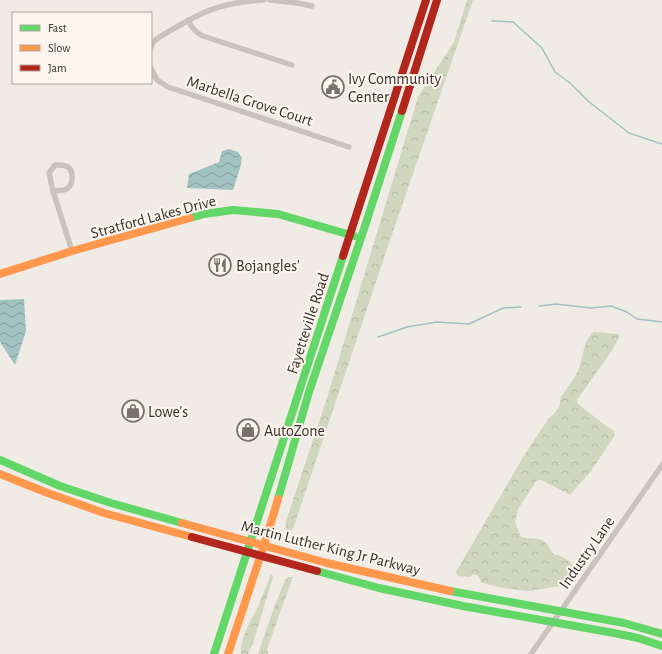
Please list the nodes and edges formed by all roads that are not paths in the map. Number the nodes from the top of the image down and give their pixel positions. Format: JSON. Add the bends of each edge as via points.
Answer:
{"nodes":[{"id":1,"x":264,"y":0,"type":"edge"},
{"id":2,"x":270,"y":0,"type":"edge"},
{"id":3,"x":426,"y":0,"type":"edge"},
{"id":4,"x":437,"y":0,"type":"edge"},
{"id":5,"x":312,"y":6,"type":"dead end"},
{"id":6,"x":188,"y":20,"type":"junction"},
{"id":7,"x":152,"y":44,"type":"edge"},
{"id":8,"x":292,"y":65,"type":"dead end"},
{"id":9,"x":152,"y":70,"type":"edge"},
{"id":10,"x":349,"y":147,"type":"dead end"},
{"id":11,"x":53,"y":191,"type":"junction"},
{"id":12,"x":350,"y":235,"type":"junction"},
{"id":13,"x":361,"y":238,"type":"junction"},
{"id":14,"x":72,"y":251,"type":"junction"},
{"id":15,"x":0,"y":274,"type":"edge"},
{"id":16,"x":0,"y":460,"type":"edge"},
{"id":17,"x":662,"y":465,"type":"edge"},
{"id":18,"x":0,"y":474,"type":"edge"},
{"id":19,"x":251,"y":541,"type":"junction"},
{"id":20,"x":264,"y":545,"type":"junction"},
{"id":21,"x":247,"y":552,"type":"junction"},
{"id":22,"x":260,"y":556,"type":"junction"},
{"id":23,"x":561,"y":611,"type":"junction"},
{"id":24,"x":554,"y":622,"type":"junction"},
{"id":25,"x":662,"y":634,"type":"edge"},
{"id":26,"x":662,"y":646,"type":"edge"},
{"id":27,"x":214,"y":654,"type":"edge"},
{"id":28,"x":228,"y":654,"type":"edge"},
{"id":29,"x":531,"y":654,"type":"edge"}],
"edges":[{"from":1,"to":6,"type":"street","via":[[219,6]]},
{"from":2,"to":5,"type":"street"},
{"from":3,"to":12,"type":"main road","name":"Fayetteville Road"},
{"from":4,"to":13,"type":"main road","name":"Fayetteville Road"},
{"from":6,"to":7,"type":"street"},
{"from":6,"to":8,"type":"street","via":[[196,33]]},
{"from":9,"to":10,"type":"street","name":"Marbella Grove Court","via":[[158,80],[168,87]]},
{"from":11,"to":11,"type":"street","via":[[68,188],[72,182],[72,174],[63,165],[55,165],[49,173]]},
{"from":11,"to":14,"type":"street"},
{"from":12,"to":13,"type":"main road","name":"Stratford Lakes Drive"},
{"from":12,"to":14,"type":"main road","name":"Stratford Lakes Drive","via":[[278,214],[233,210],[204,214]]},
{"from":12,"to":19,"type":"main road","name":"Fayetteville Road"},
{"from":13,"to":20,"type":"main road","name":"Fayetteville Road","via":[[307,400]]},
{"from":14,"to":15,"type":"main road","name":"Stratford Lakes Drive"},
{"from":16,"to":19,"type":"main road","name":"Martin Luther King Jr Parkway","via":[[60,486],[111,503]]},
{"from":17,"to":23,"type":"street","name":"Industry Lane"},
{"from":18,"to":21,"type":"main road","name":"Martin Luther King Jr Parkway","via":[[104,513]]},
{"from":19,"to":20,"type":"main road","name":"Martin Luther King Jr Parkway"},
{"from":19,"to":21,"type":"main road","name":"Fayetteville Road"},
{"from":20,"to":22,"type":"main road","name":"Fayetteville Road"},
{"from":20,"to":23,"type":"main road","name":"Martin Luther King Jr Parkway","via":[[414,584]]},
{"from":21,"to":22,"type":"main road","name":"Martin Luther King Jr Parkway"},
{"from":21,"to":27,"type":"main road","name":"Fayetteville Road"},
{"from":22,"to":24,"type":"main road","name":"Martin Luther King Jr Parkway","via":[[379,588]]},
{"from":22,"to":28,"type":"main road","name":"Fayetteville Road"},
{"from":23,"to":24,"type":"street","name":"Industry Lane"},
{"from":23,"to":25,"type":"main road","name":"Martin Luther King Jr Parkway","via":[[624,623]]},
{"from":24,"to":26,"type":"main road","name":"Martin Luther King Jr Parkway","via":[[638,638]]},
{"from":24,"to":29,"type":"street","name":"Industry Lane"}]}
